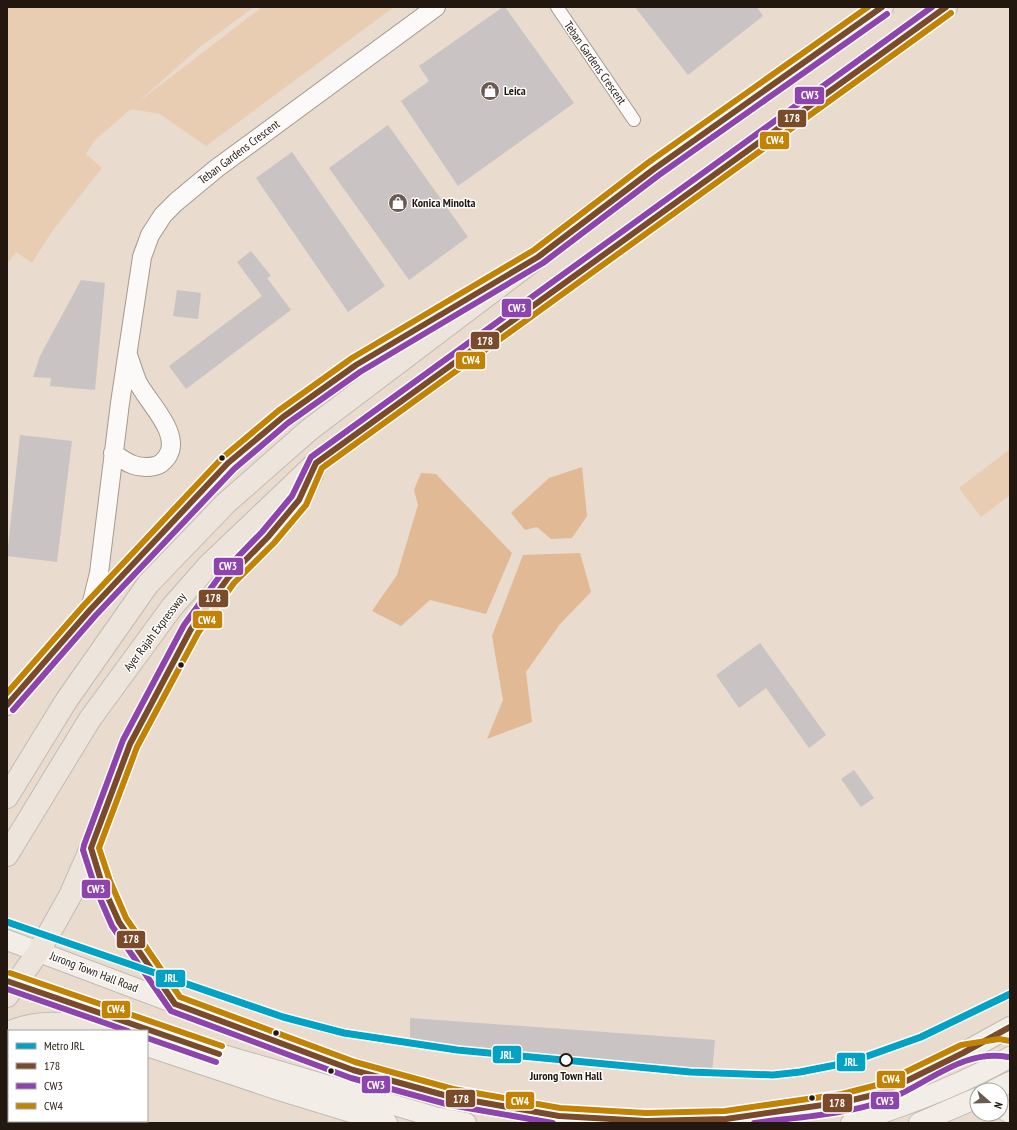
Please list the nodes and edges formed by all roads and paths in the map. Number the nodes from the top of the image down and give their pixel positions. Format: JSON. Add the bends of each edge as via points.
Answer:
{"nodes":[{"id":1,"x":436,"y":7,"type":"edge"},
{"id":2,"x":557,"y":7,"type":"edge"},
{"id":3,"x":882,"y":7,"type":"edge"},
{"id":4,"x":946,"y":7,"type":"edge"},
{"id":5,"x":634,"y":120,"type":"dead end"},
{"id":6,"x":538,"y":257,"type":"junction"},
{"id":7,"x":128,"y":354,"type":"junction"},
{"id":8,"x":113,"y":453,"type":"junction"},
{"id":9,"x":316,"y":463,"type":"junction"},
{"id":10,"x":90,"y":610,"type":"junction"},
{"id":11,"x":7,"y":704,"type":"edge"},
{"id":12,"x":7,"y":797,"type":"edge"},
{"id":13,"x":91,"y":848,"type":"junction"},
{"id":14,"x":7,"y":854,"type":"edge"},
{"id":15,"x":7,"y":940,"type":"edge"},
{"id":16,"x":39,"y":951,"type":"junction"},
{"id":17,"x":10,"y":987,"type":"edge"},
{"id":18,"x":175,"y":1004,"type":"junction"},
{"id":19,"x":1010,"y":1027,"type":"edge"},
{"id":20,"x":15,"y":1030,"type":"edge"},
{"id":21,"x":98,"y":1030,"type":"edge"},
{"id":22,"x":102,"y":1030,"type":"edge"},
{"id":23,"x":144,"y":1030,"type":"edge"},
{"id":24,"x":148,"y":1031,"type":"edge"},
{"id":25,"x":148,"y":1046,"type":"edge"},
{"id":26,"x":1005,"y":1051,"type":"edge"},
{"id":27,"x":963,"y":1053,"type":"junction"},
{"id":28,"x":1005,"y":1082,"type":"edge"},
{"id":29,"x":943,"y":1090,"type":"junction"},
{"id":30,"x":969,"y":1096,"type":"edge"},
{"id":31,"x":969,"y":1101,"type":"edge"},
{"id":32,"x":439,"y":1120,"type":"edge"},
{"id":33,"x":556,"y":1120,"type":"edge"},
{"id":34,"x":387,"y":1123,"type":"edge"},
{"id":35,"x":466,"y":1123,"type":"edge"},
{"id":36,"x":851,"y":1123,"type":"edge"},
{"id":37,"x":919,"y":1123,"type":"edge"}],
"edges":[{"from":1,"to":7,"type":"street","name":"Teban Gardens Crescent","via":[[216,168],[163,215],[150,235],[142,257]]},
{"from":2,"to":5,"type":"street","name":"Teban Gardens Crescent"},
{"from":3,"to":6,"type":"highway","via":[[654,169]]},
{"from":4,"to":9,"type":"highway","name":"Ayer Rajah Expressway"},
{"from":6,"to":10,"type":"highway","via":[[356,365],[283,417],[228,463]]},
{"from":6,"to":12,"type":"highway","via":[[309,430],[226,503],[148,584],[66,701]]},
{"from":7,"to":8,"type":"street","name":"Teban Gardens Crescent"},
{"from":7,"to":8,"type":"street","name":"Teban Gardens Crescent","via":[[138,382],[169,430],[171,446],[164,461],[158,466],[148,468],[138,468]]},
{"from":8,"to":10,"type":"street","via":[[99,572]]},
{"from":9,"to":13,"type":"highway","via":[[299,500],[228,578],[191,628],[130,744]]},
{"from":9,"to":14,"type":"highway","name":"Ayer Rajah Expressway","via":[[208,566],[172,607],[90,719]]},
{"from":10,"to":11,"type":"main road"},
{"from":13,"to":16,"type":"highway","via":[[70,896]]},
{"from":13,"to":18,"type":"highway","via":[[102,884],[119,922]]},
{"from":15,"to":16,"type":"main road","name":"Jurong Town Hall Road"},
{"from":16,"to":17,"type":"highway"},
{"from":16,"to":18,"type":"main road","name":"Jurong Town Hall Road"},
{"from":17,"to":22,"type":"main road","via":[[28,1001]]},
{"from":17,"to":23,"type":"main road"},
{"from":18,"to":33,"type":"main road","name":"Jurong Town Hall Road","via":[[353,1070],[451,1097]]},
{"from":19,"to":27,"type":"main road","name":"Jurong Town Hall Road"},
{"from":20,"to":21,"type":"highway","via":[[25,1026],[52,1023]]},
{"from":24,"to":32,"type":"main road"},
{"from":25,"to":34,"type":"main road"},
{"from":26,"to":27,"type":"main road"},
{"from":26,"to":28,"type":"street"},
{"from":26,"to":29,"type":"main road"},
{"from":27,"to":33,"type":"main road","name":"Jurong Town Hall Road","via":[[884,1092],[844,1102],[726,1119]]},
{"from":29,"to":30,"type":"main road"},
{"from":29,"to":36,"type":"main road"},
{"from":31,"to":37,"type":"main road"},
{"from":32,"to":35,"type":"main road"}]}
